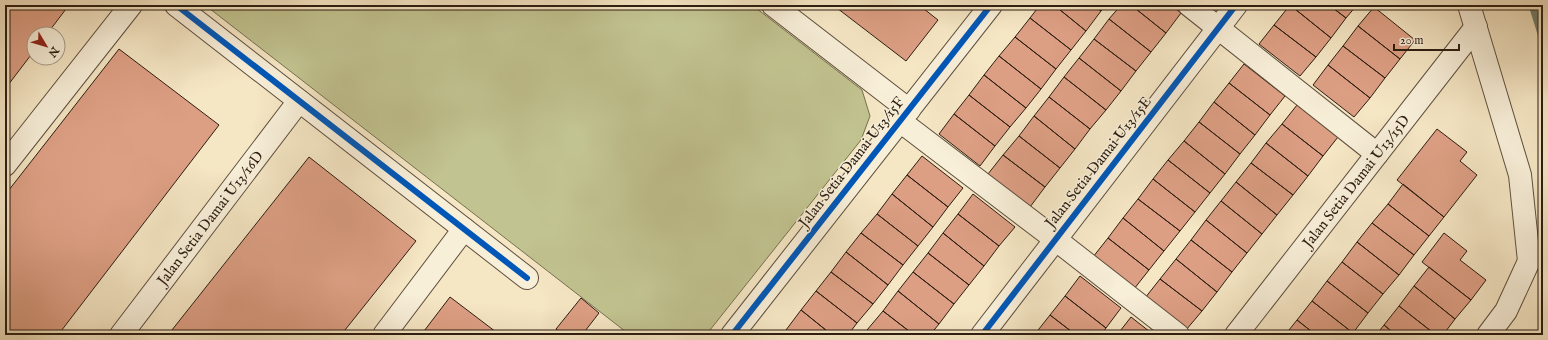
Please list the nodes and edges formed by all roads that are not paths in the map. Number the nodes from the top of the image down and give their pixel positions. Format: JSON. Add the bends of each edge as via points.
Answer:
{"nodes":[{"id":1,"x":131,"y":5,"type":"edge"},
{"id":2,"x":176,"y":5,"type":"edge"},
{"id":3,"x":773,"y":5,"type":"edge"},
{"id":4,"x":991,"y":5,"type":"edge"},
{"id":5,"x":1189,"y":5,"type":"edge"},
{"id":6,"x":1236,"y":5,"type":"edge"},
{"id":7,"x":1469,"y":5,"type":"edge"},
{"id":8,"x":1476,"y":27,"type":"junction"},
{"id":9,"x":1218,"y":28,"type":"junction"},
{"id":10,"x":299,"y":101,"type":"junction"},
{"id":11,"x":904,"y":115,"type":"junction"},
{"id":12,"x":1377,"y":154,"type":"junction"},
{"id":13,"x":5,"y":165,"type":"edge"},
{"id":14,"x":464,"y":229,"type":"junction"},
{"id":15,"x":1055,"y":239,"type":"junction"},
{"id":16,"x":527,"y":278,"type":"dead end"},
{"id":17,"x":736,"y":333,"type":"edge"},
{"id":18,"x":121,"y":335,"type":"edge"},
{"id":19,"x":384,"y":335,"type":"edge"},
{"id":20,"x":982,"y":335,"type":"edge"},
{"id":21,"x":1178,"y":335,"type":"edge"},
{"id":22,"x":1236,"y":335,"type":"edge"},
{"id":23,"x":1488,"y":335,"type":"edge"}],
"edges":[{"from":1,"to":13,"type":"street"},
{"from":2,"to":10,"type":"street"},
{"from":3,"to":11,"type":"street"},
{"from":4,"to":11,"type":"street","name":"Jalan Setia Damai U13/15F"},
{"from":5,"to":9,"type":"street"},
{"from":6,"to":9,"type":"street","name":"Jalan Setia Damai U13/15E"},
{"from":7,"to":8,"type":"street"},
{"from":8,"to":12,"type":"street","name":"Jalan Setia Damai U13/15D"},
{"from":8,"to":23,"type":"street","via":[[1520,175],[1529,261],[1506,311]]},
{"from":9,"to":12,"type":"street"},
{"from":9,"to":15,"type":"street","name":"Jalan Setia Damai U13/15E"},
{"from":10,"to":14,"type":"street"},
{"from":10,"to":18,"type":"street","name":"Jalan Setia Damai U13/16D"},
{"from":11,"to":15,"type":"street"},
{"from":11,"to":17,"type":"street","name":"Jalan Setia Damai U13/15F"},
{"from":12,"to":22,"type":"street","name":"Jalan Setia Damai U13/15D"},
{"from":14,"to":16,"type":"street"},
{"from":14,"to":19,"type":"street"},
{"from":15,"to":20,"type":"street","name":"Jalan Setia Damai U13/15E"},
{"from":15,"to":21,"type":"street"}]}
